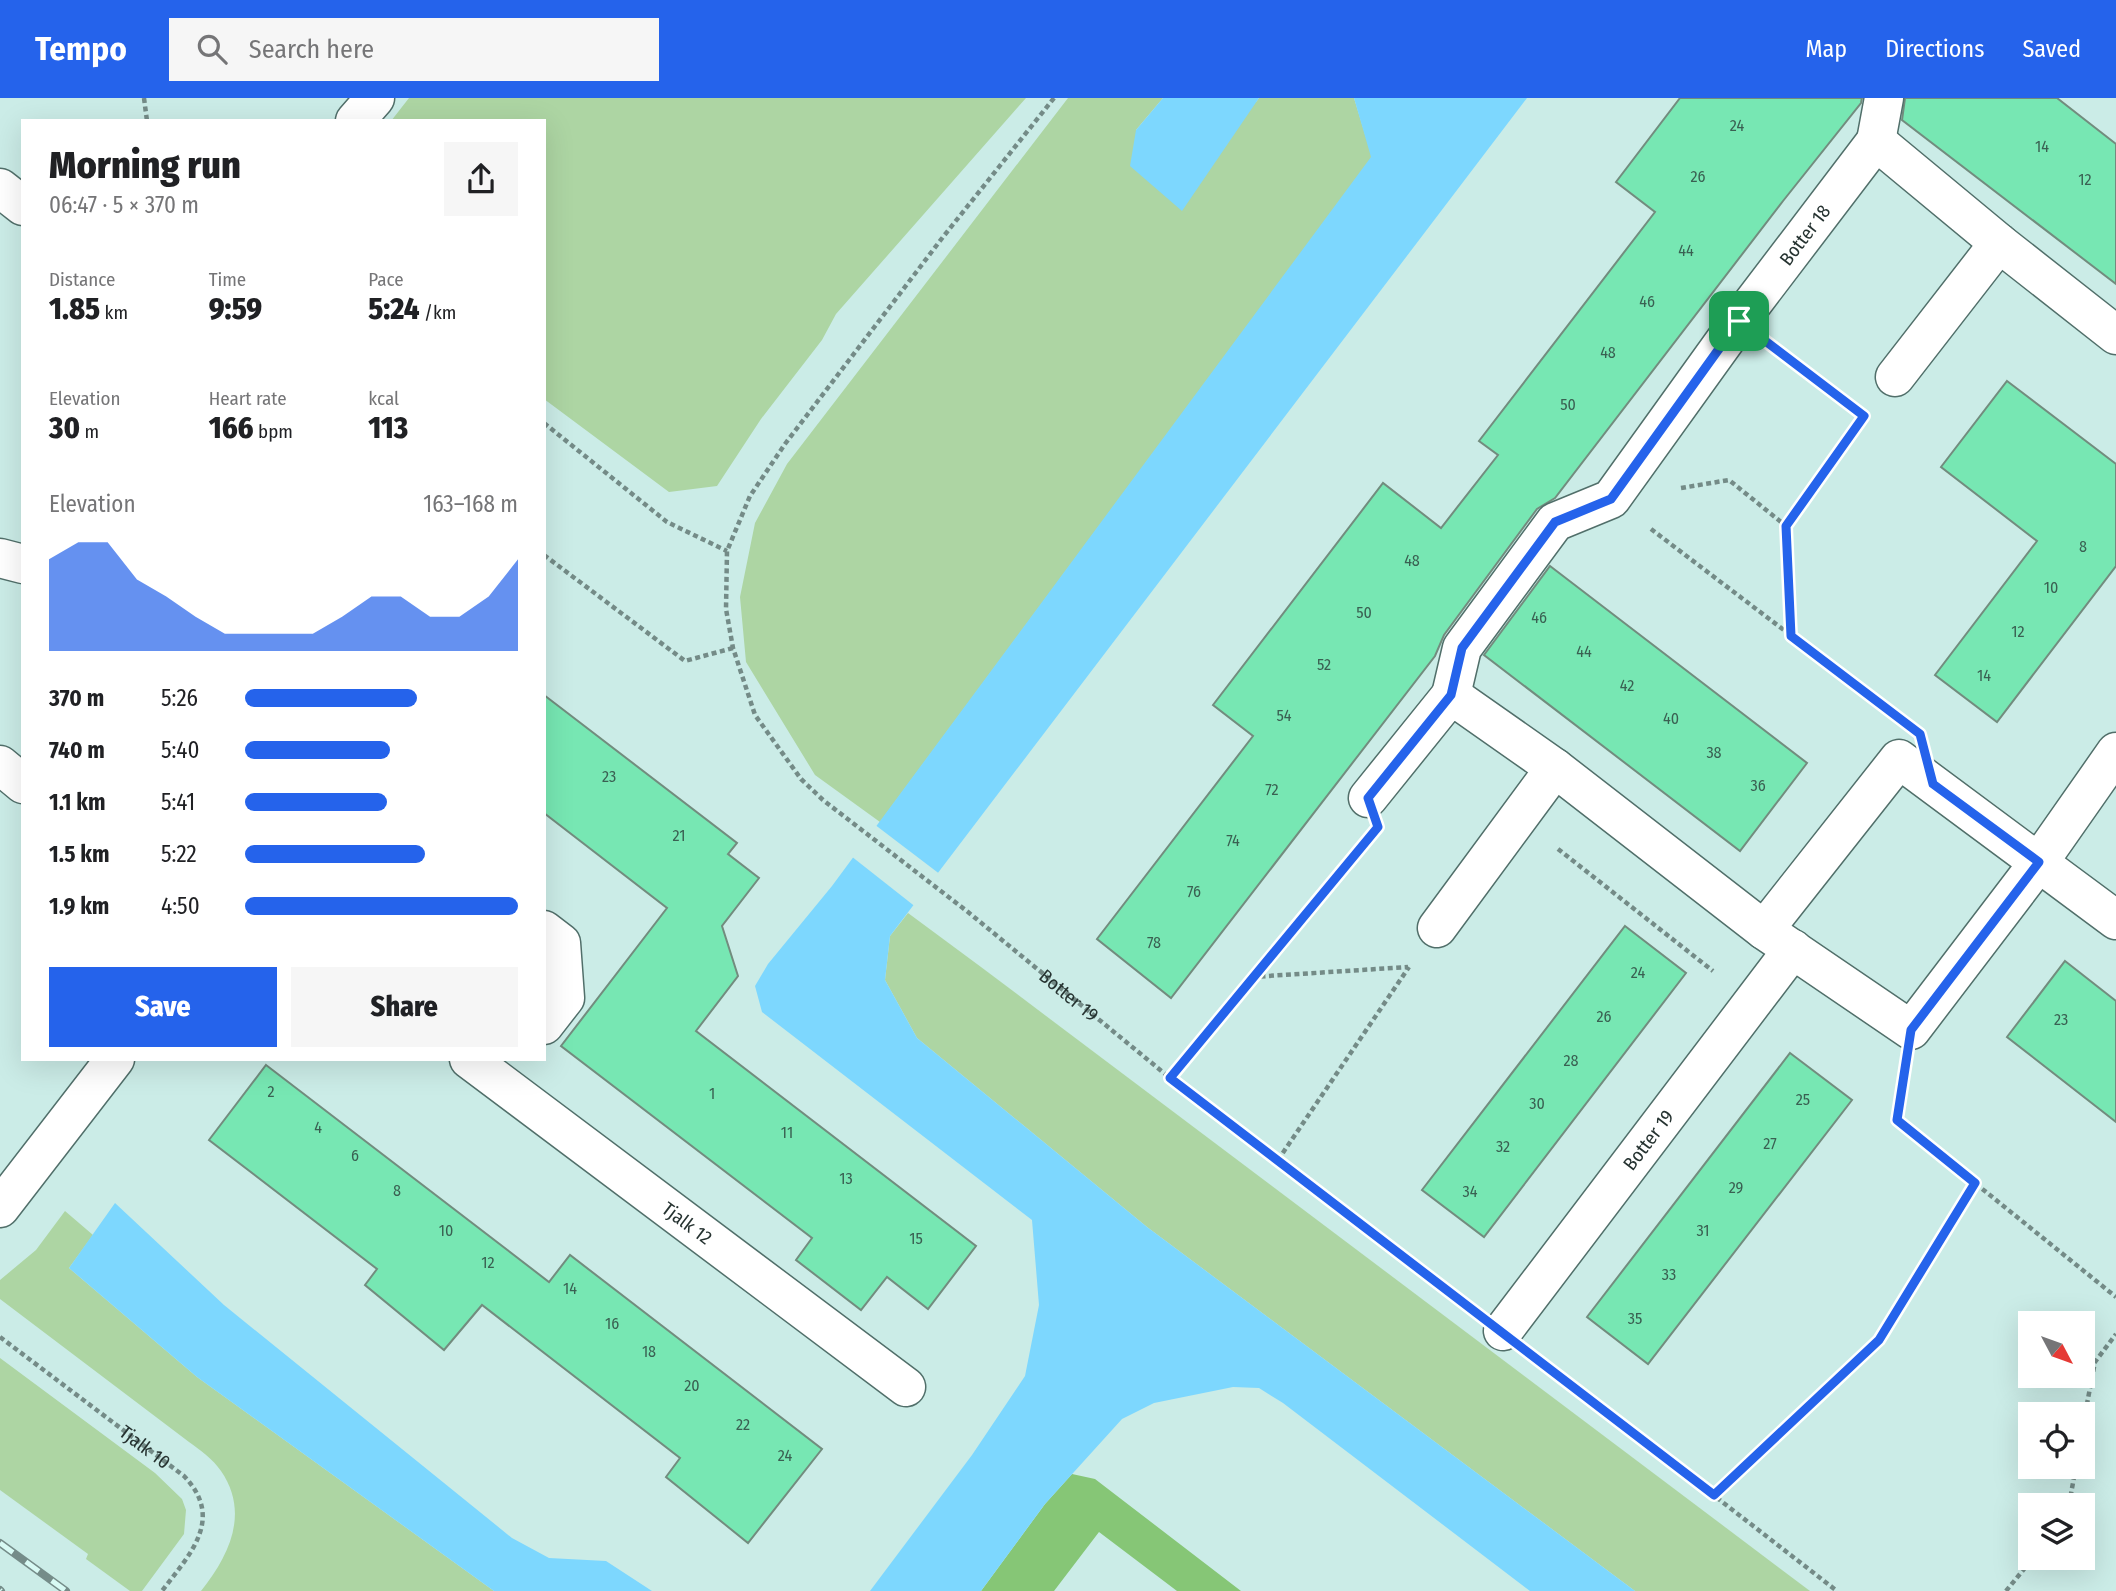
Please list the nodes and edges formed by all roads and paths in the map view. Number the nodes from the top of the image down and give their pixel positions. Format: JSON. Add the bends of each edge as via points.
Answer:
{"nodes":[{"id":1,"x":144,"y":98,"type":"edge"},
{"id":2,"x":375,"y":98,"type":"edge"},
{"id":3,"x":1055,"y":98,"type":"edge"},
{"id":4,"x":1884,"y":98,"type":"edge"},
{"id":5,"x":147,"y":119,"type":"edge"},
{"id":6,"x":357,"y":119,"type":"edge"},
{"id":7,"x":1876,"y":141,"type":"junction"},
{"id":8,"x":0,"y":188,"type":"edge"},
{"id":9,"x":21,"y":204,"type":"edge"},
{"id":10,"x":1999,"y":243,"type":"junction"},
{"id":11,"x":1739,"y":321,"type":"junction"},
{"id":12,"x":2116,"y":335,"type":"edge"},
{"id":13,"x":1895,"y":377,"type":"joint"},
{"id":14,"x":1864,"y":416,"type":"junction"},
{"id":15,"x":546,"y":425,"type":"edge"},
{"id":16,"x":1611,"y":499,"type":"junction"},
{"id":17,"x":1786,"y":526,"type":"junction"},
{"id":18,"x":727,"y":551,"type":"junction"},
{"id":19,"x":546,"y":557,"type":"edge"},
{"id":20,"x":1791,"y":636,"type":"junction"},
{"id":21,"x":733,"y":648,"type":"junction"},
{"id":22,"x":1451,"y":695,"type":"junction"},
{"id":23,"x":1898,"y":717,"type":"dead end"},
{"id":24,"x":2116,"y":752,"type":"edge"},
{"id":25,"x":0,"y":765,"type":"edge"},
{"id":26,"x":1555,"y":768,"type":"junction"},
{"id":27,"x":21,"y":782,"type":"edge"},
{"id":28,"x":1368,"y":798,"type":"joint"},
{"id":29,"x":1518,"y":818,"type":"junction"},
{"id":30,"x":2039,"y":862,"type":"junction"},
{"id":31,"x":2116,"y":920,"type":"edge"},
{"id":32,"x":1437,"y":928,"type":"joint"},
{"id":33,"x":546,"y":932,"type":"edge"},
{"id":34,"x":1778,"y":940,"type":"junction"},
{"id":35,"x":1408,"y":967,"type":"junction"},
{"id":36,"x":1252,"y":977,"type":"junction"},
{"id":37,"x":1753,"y":1002,"type":"junction"},
{"id":38,"x":546,"y":1022,"type":"edge"},
{"id":39,"x":1911,"y":1030,"type":"junction"},
{"id":40,"x":113,"y":1061,"type":"edge"},
{"id":41,"x":476,"y":1061,"type":"edge"},
{"id":42,"x":510,"y":1071,"type":"edge"},
{"id":43,"x":1170,"y":1078,"type":"junction"},
{"id":44,"x":1278,"y":1160,"type":"junction"},
{"id":45,"x":1975,"y":1183,"type":"junction"},
{"id":46,"x":0,"y":1208,"type":"edge"},
{"id":47,"x":2116,"y":1297,"type":"edge"},
{"id":48,"x":1503,"y":1331,"type":"junction"},
{"id":49,"x":2116,"y":1334,"type":"edge"},
{"id":50,"x":0,"y":1337,"type":"edge"},
{"id":51,"x":906,"y":1387,"type":"dead end"},
{"id":52,"x":2087,"y":1402,"type":"edge"},
{"id":53,"x":1714,"y":1495,"type":"junction"},
{"id":54,"x":2023,"y":1570,"type":"edge"},
{"id":55,"x":162,"y":1591,"type":"edge"},
{"id":56,"x":1837,"y":1591,"type":"edge"},
{"id":57,"x":2006,"y":1591,"type":"edge"}],
"edges":[{"from":1,"to":5,"type":"path"},
{"from":2,"to":6,"type":"street"},
{"from":3,"to":18,"type":"path","via":[[785,444],[750,496]]},
{"from":4,"to":7,"type":"street","name":"Botter 18"},
{"from":7,"to":10,"type":"street"},
{"from":7,"to":11,"type":"street","name":"Botter 18"},
{"from":8,"to":9,"type":"street"},
{"from":10,"to":12,"type":"street"},
{"from":10,"to":13,"type":"street"},
{"from":11,"to":14,"type":"path"},
{"from":11,"to":16,"type":"street","name":"Botter 18"},
{"from":13,"to":14,"type":"path"},
{"from":14,"to":17,"type":"path"},
{"from":15,"to":18,"type":"path","via":[[667,522]]},
{"from":16,"to":17,"type":"path","via":[[1729,480]]},
{"from":16,"to":20,"type":"path"},
{"from":16,"to":22,"type":"street","via":[[1555,522],[1462,648]]},
{"from":17,"to":20,"type":"path"},
{"from":18,"to":21,"type":"path","name":"Botter 19","via":[[726,609]]},
{"from":19,"to":21,"type":"path","via":[[685,662]]},
{"from":20,"to":23,"type":"path"},
{"from":21,"to":43,"type":"path","name":"Botter 19","via":[[755,715],[823,800]]},
{"from":22,"to":26,"type":"street"},
{"from":22,"to":28,"type":"street"},
{"from":24,"to":30,"type":"street"},
{"from":25,"to":27,"type":"street"},
{"from":26,"to":29,"type":"street"},
{"from":26,"to":34,"type":"street"},
{"from":28,"to":36,"type":"path","via":[[1378,827]]},
{"from":29,"to":32,"type":"street"},
{"from":29,"to":37,"type":"path"},
{"from":30,"to":31,"type":"street","name":"Botter 19"},
{"from":30,"to":34,"type":"street","name":"Botter 19","via":[[1899,759]]},
{"from":30,"to":39,"type":"street"},
{"from":32,"to":35,"type":"path"},
{"from":33,"to":38,"type":"street","via":[[561,943],[565,998]]},
{"from":34,"to":37,"type":"street","name":"Botter 19"},
{"from":34,"to":39,"type":"street"},
{"from":35,"to":36,"type":"path"},
{"from":35,"to":44,"type":"path"},
{"from":36,"to":43,"type":"path"},
{"from":37,"to":48,"type":"street","name":"Botter 19"},
{"from":39,"to":45,"type":"path","via":[[1897,1120]]},
{"from":40,"to":46,"type":"street"},
{"from":41,"to":42,"type":"street","name":"Tjalk 12"},
{"from":42,"to":51,"type":"street","name":"Tjalk 12"},
{"from":43,"to":44,"type":"path","name":"Botter 19"},
{"from":44,"to":48,"type":"path","name":"Botter 19"},
{"from":45,"to":47,"type":"path"},
{"from":45,"to":53,"type":"path","via":[[1879,1340]]},
{"from":48,"to":53,"type":"path","name":"Botter 19"},
{"from":49,"to":52,"type":"path","via":[[2095,1362]]},
{"from":50,"to":55,"type":"path","name":"Tjalk 10","via":[[193,1486],[200,1498],[202,1526],[191,1553]]},
{"from":53,"to":56,"type":"path","name":"Botter 19"},
{"from":54,"to":57,"type":"path"}]}
